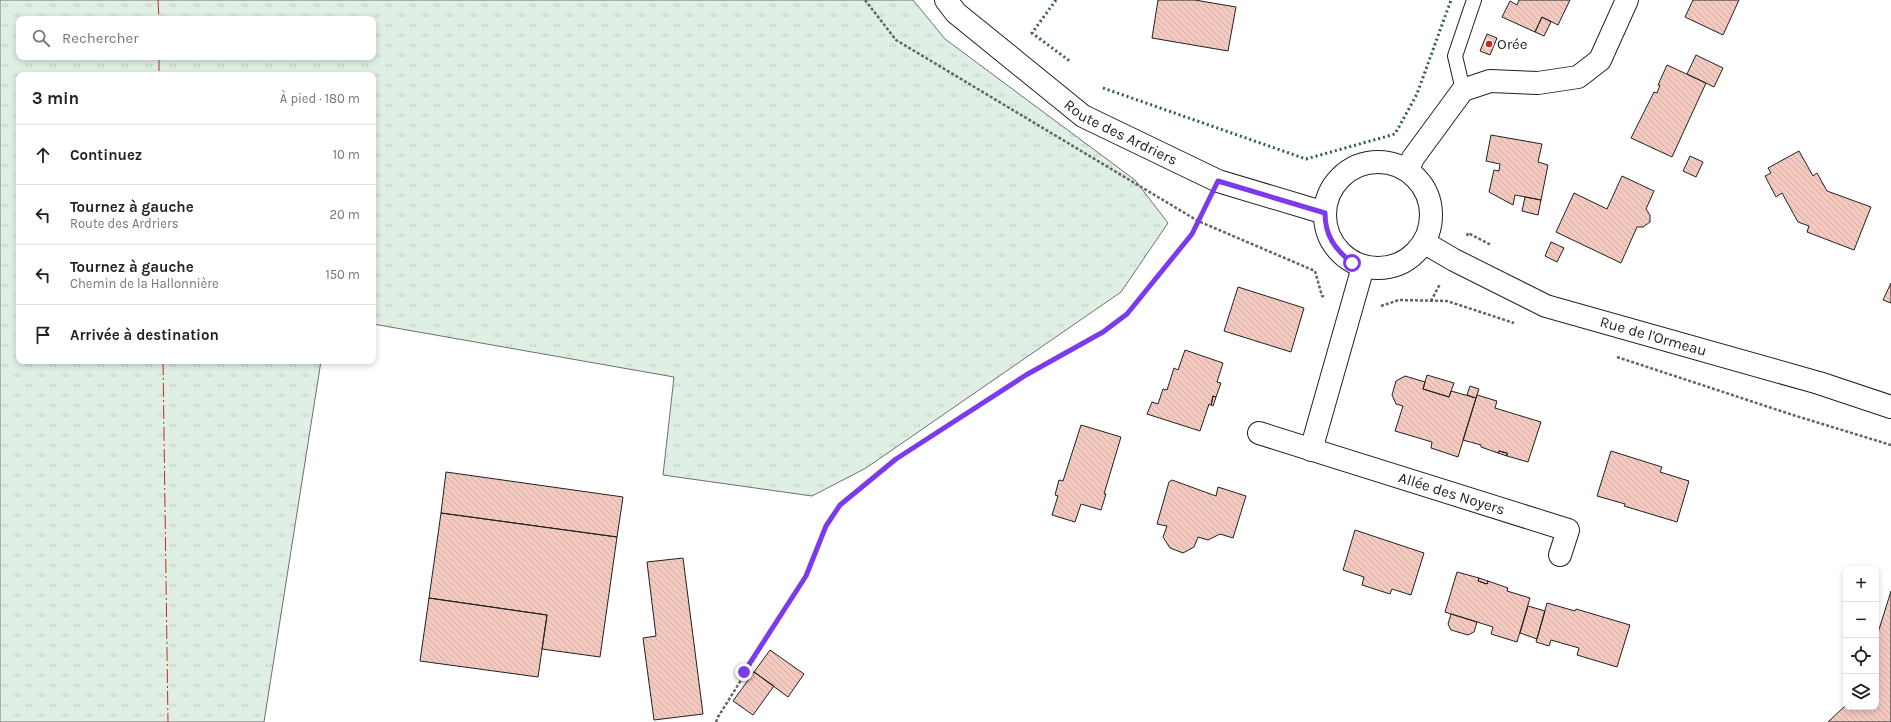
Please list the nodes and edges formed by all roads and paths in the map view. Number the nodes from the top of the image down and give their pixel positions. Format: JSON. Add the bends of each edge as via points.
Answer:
{"nodes":[{"id":1,"x":865,"y":0,"type":"edge"},
{"id":2,"x":946,"y":0,"type":"edge"},
{"id":3,"x":1474,"y":0,"type":"edge"},
{"id":4,"x":1627,"y":0,"type":"edge"},
{"id":5,"x":1463,"y":90,"type":"junction"},
{"id":6,"x":1408,"y":170,"type":"junction"},
{"id":7,"x":1218,"y":181,"type":"junction"},
{"id":8,"x":1325,"y":213,"type":"junction"},
{"id":9,"x":1198,"y":221,"type":"junction"},
{"id":10,"x":1425,"y":243,"type":"junction"},
{"id":11,"x":1363,"y":267,"type":"junction"},
{"id":12,"x":1328,"y":298,"type":"dead end"},
{"id":13,"x":1380,"y":306,"type":"dead end"},
{"id":14,"x":1515,"y":324,"type":"dead end"},
{"id":15,"x":1612,"y":356,"type":"dead end"},
{"id":16,"x":1891,"y":407,"type":"edge"},
{"id":17,"x":1258,"y":433,"type":"dead end"},
{"id":18,"x":1891,"y":445,"type":"edge"},
{"id":19,"x":1311,"y":450,"type":"junction"},
{"id":20,"x":1560,"y":555,"type":"dead end"},
{"id":21,"x":716,"y":722,"type":"edge"}],
"edges":[{"from":1,"to":9,"type":"path","via":[[896,40]]},
{"from":2,"to":7,"type":"street","name":"Route des Ardriers","via":[[956,13],[1084,116]]},
{"from":3,"to":5,"type":"lane","via":[[1455,56]]},
{"from":4,"to":5,"type":"street","via":[[1600,60],[1578,77],[1538,83],[1490,81]]},
{"from":5,"to":6,"type":"street"},
{"from":6,"to":8,"type":"street","via":[[1385,162],[1356,166],[1338,180],[1325,203]]},
{"from":6,"to":10,"type":"street","via":[[1425,190],[1432,209],[1431,225]]},
{"from":7,"to":8,"type":"street","name":"Route des Ardriers"},
{"from":7,"to":9,"type":"path"},
{"from":8,"to":11,"type":"street","via":[[1325,227],[1338,251],[1352,263]]},
{"from":9,"to":12,"type":"path","via":[[1315,271],[1322,296]]},
{"from":9,"to":21,"type":"path","via":[[1192,234],[1127,314],[1103,332],[1026,375],[896,459],[840,505],[826,526],[806,576],[744,672]]},
{"from":10,"to":11,"type":"street","via":[[1415,255],[1390,268]]},
{"from":10,"to":16,"type":"street","name":"Rue de l'Ormeau","via":[[1546,306],[1819,383]]},
{"from":11,"to":19,"type":"street"},
{"from":13,"to":14,"type":"path","via":[[1399,300],[1447,301]]},
{"from":15,"to":18,"type":"path"},
{"from":17,"to":19,"type":"street","name":"Allée des Noyers"},
{"from":19,"to":20,"type":"street","name":"Allée des Noyers","via":[[1568,530]]}]}
